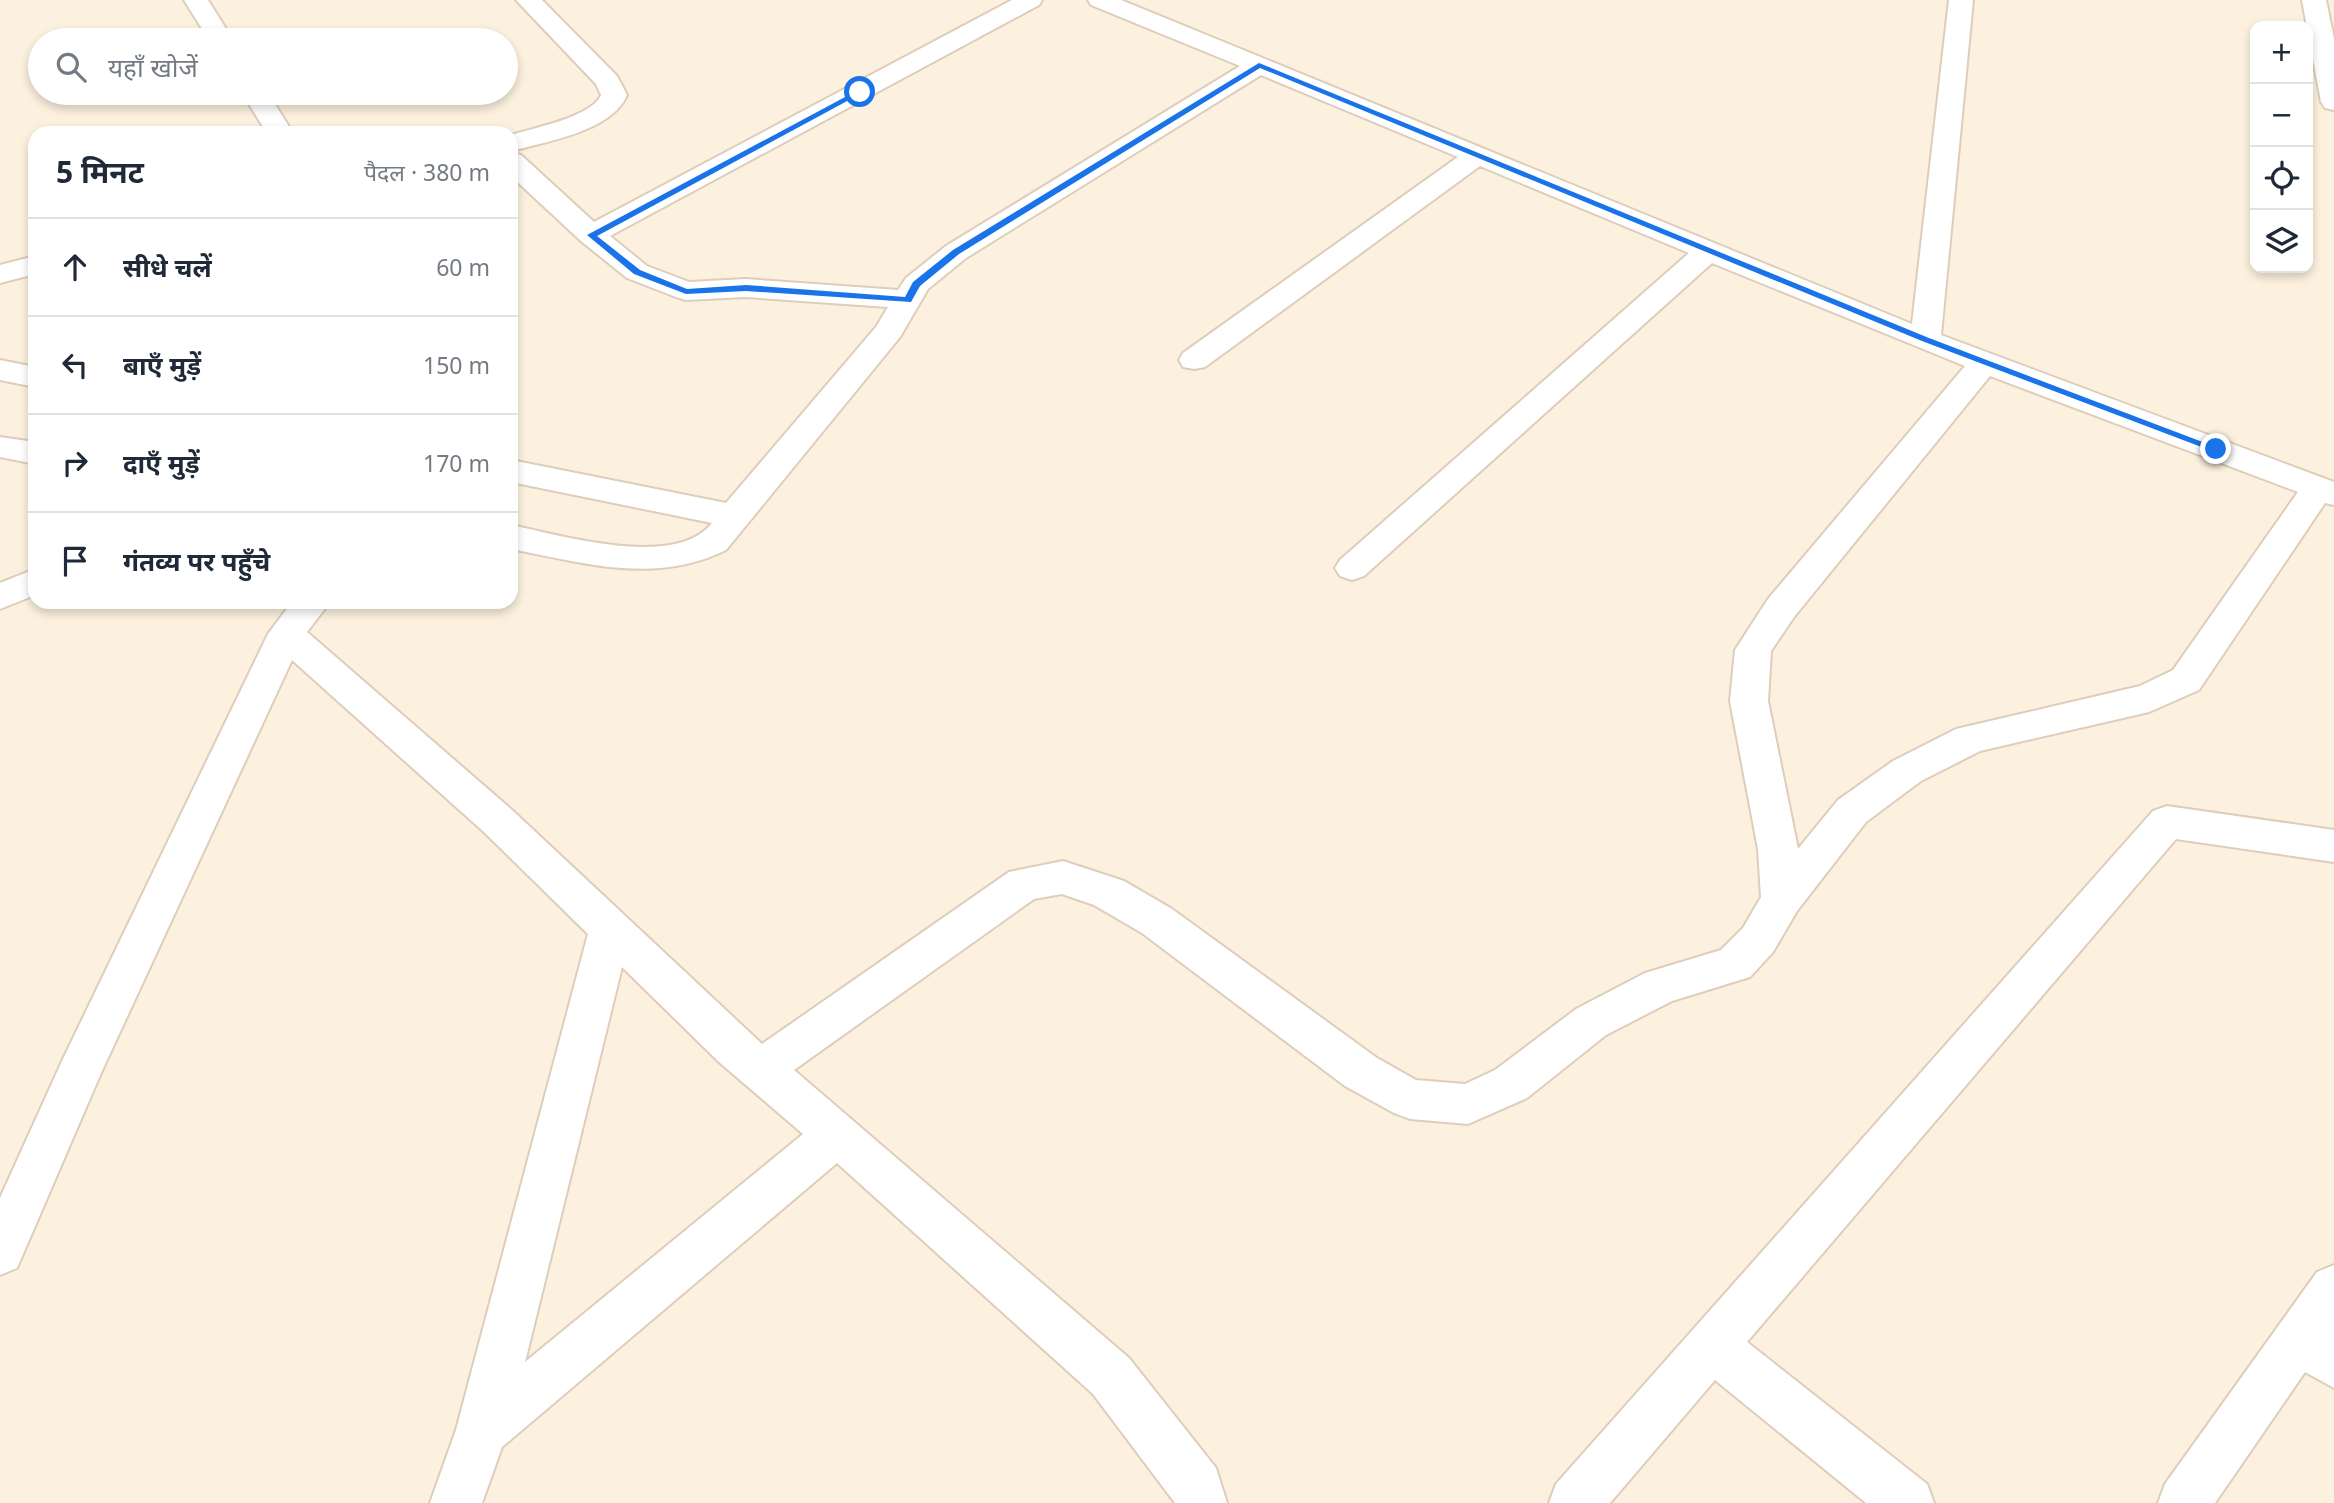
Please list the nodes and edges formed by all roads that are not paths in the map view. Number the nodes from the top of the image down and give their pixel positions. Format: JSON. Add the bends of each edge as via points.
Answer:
{"nodes":[{"id":1,"x":196,"y":0,"type":"edge"},
{"id":2,"x":1030,"y":0,"type":"edge"},
{"id":3,"x":1100,"y":0,"type":"edge"},
{"id":4,"x":1961,"y":0,"type":"edge"},
{"id":5,"x":2314,"y":0,"type":"edge"},
{"id":6,"x":531,"y":1,"type":"edge"},
{"id":7,"x":214,"y":28,"type":"edge"},
{"id":8,"x":1259,"y":65,"type":"junction"},
{"id":9,"x":2334,"y":102,"type":"edge"},
{"id":10,"x":262,"y":105,"type":"edge"},
{"id":11,"x":275,"y":126,"type":"edge"},
{"id":12,"x":518,"y":141,"type":"edge"},
{"id":13,"x":1478,"y":155,"type":"junction"},
{"id":14,"x":518,"y":167,"type":"edge"},
{"id":15,"x":591,"y":235,"type":"junction"},
{"id":16,"x":1709,"y":250,"type":"junction"},
{"id":17,"x":28,"y":267,"type":"edge"},
{"id":18,"x":0,"y":274,"type":"edge"},
{"id":19,"x":908,"y":300,"type":"junction"},
{"id":20,"x":1925,"y":340,"type":"junction"},
{"id":21,"x":1194,"y":360,"type":"dead end"},
{"id":22,"x":1985,"y":362,"type":"junction"},
{"id":23,"x":0,"y":370,"type":"edge"},
{"id":24,"x":28,"y":376,"type":"edge"},
{"id":25,"x":0,"y":447,"type":"edge"},
{"id":26,"x":28,"y":452,"type":"edge"},
{"id":27,"x":28,"y":454,"type":"edge"},
{"id":28,"x":0,"y":461,"type":"edge"},
{"id":29,"x":518,"y":472,"type":"edge"},
{"id":30,"x":2326,"y":491,"type":"edge"},
{"id":31,"x":734,"y":516,"type":"junction"},
{"id":32,"x":518,"y":538,"type":"edge"},
{"id":33,"x":1352,"y":568,"type":"dead end"},
{"id":34,"x":28,"y":584,"type":"edge"},
{"id":35,"x":0,"y":597,"type":"edge"},
{"id":36,"x":299,"y":618,"type":"edge"},
{"id":37,"x":2334,"y":846,"type":"edge"},
{"id":38,"x":1782,"y":899,"type":"junction"},
{"id":39,"x":611,"y":928,"type":"junction"},
{"id":40,"x":761,"y":1069,"type":"junction"},
{"id":41,"x":837,"y":1134,"type":"junction"},
{"id":42,"x":0,"y":1252,"type":"edge"},
{"id":43,"x":2334,"y":1288,"type":"edge"},
{"id":44,"x":1712,"y":1346,"type":"junction"},
{"id":45,"x":2316,"y":1350,"type":"edge"},
{"id":46,"x":482,"y":1430,"type":"junction"},
{"id":47,"x":1204,"y":1498,"type":"edge"},
{"id":48,"x":456,"y":1503,"type":"edge"},
{"id":49,"x":1575,"y":1503,"type":"edge"},
{"id":50,"x":1908,"y":1503,"type":"edge"},
{"id":51,"x":2184,"y":1503,"type":"edge"}],
"edges":[{"from":1,"to":7,"type":"street"},
{"from":2,"to":15,"type":"street"},
{"from":3,"to":8,"type":"street"},
{"from":4,"to":20,"type":"street"},
{"from":5,"to":9,"type":"street"},
{"from":6,"to":12,"type":"street","via":[[608,81],[614,94],[610,105],[593,115]]},
{"from":8,"to":13,"type":"street"},
{"from":8,"to":19,"type":"street","via":[[956,252],[916,284]]},
{"from":10,"to":11,"type":"street"},
{"from":13,"to":16,"type":"street"},
{"from":13,"to":21,"type":"street"},
{"from":14,"to":15,"type":"street"},
{"from":15,"to":19,"type":"street","via":[[637,272],[686,292],[746,288]]},
{"from":16,"to":20,"type":"street"},
{"from":16,"to":33,"type":"street"},
{"from":17,"to":18,"type":"street"},
{"from":19,"to":31,"type":"street","via":[[889,331]]},
{"from":20,"to":22,"type":"street"},
{"from":22,"to":30,"type":"street"},
{"from":22,"to":38,"type":"street","via":[[1781,608],[1753,650],[1749,701],[1778,849]]},
{"from":23,"to":24,"type":"street"},
{"from":25,"to":26,"type":"street"},
{"from":27,"to":28,"type":"street"},
{"from":29,"to":31,"type":"street"},
{"from":30,"to":38,"type":"street","via":[[2186,680],[2149,698],[1970,739],[1907,771],[1852,811]]},
{"from":31,"to":32,"type":"street","via":[[715,542],[684,555],[642,561]]},
{"from":34,"to":35,"type":"street"},
{"from":36,"to":39,"type":"street","via":[[498,821]]},
{"from":36,"to":42,"type":"street","via":[[79,1073]]},
{"from":37,"to":44,"type":"street","via":[[2167,822]]},
{"from":38,"to":40,"type":"street","via":[[1758,940],[1735,964],[1660,986],[1591,1022],[1511,1084],[1468,1104],[1410,1099],[1361,1072],[1157,921],[1109,893],[1063,877],[1024,884]]},
{"from":39,"to":40,"type":"street"},
{"from":39,"to":46,"type":"street"},
{"from":40,"to":41,"type":"street"},
{"from":41,"to":46,"type":"street"},
{"from":41,"to":47,"type":"street","via":[[1111,1376]]},
{"from":43,"to":45,"type":"street"},
{"from":44,"to":49,"type":"street"},
{"from":44,"to":50,"type":"street"},
{"from":45,"to":51,"type":"street"},
{"from":46,"to":48,"type":"street"}]}
